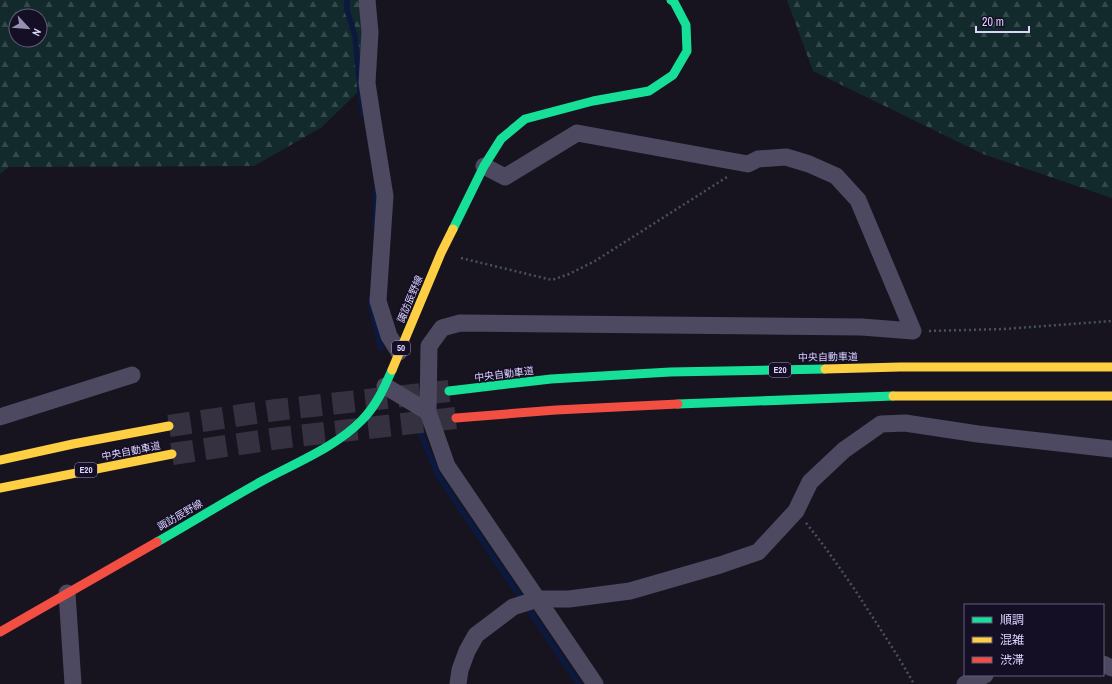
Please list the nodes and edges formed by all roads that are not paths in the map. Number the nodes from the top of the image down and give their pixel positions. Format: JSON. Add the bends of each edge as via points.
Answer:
{"nodes":[{"id":1,"x":367,"y":0,"type":"edge"},
{"id":2,"x":671,"y":0,"type":"edge"},
{"id":3,"x":484,"y":166,"type":"junction"},
{"id":4,"x":399,"y":352,"type":"junction"},
{"id":5,"x":1112,"y":367,"type":"edge"},
{"id":6,"x":132,"y":375,"type":"dead end"},
{"id":7,"x":385,"y":386,"type":"junction"},
{"id":8,"x":449,"y":391,"type":"tunnel mouth"},
{"id":9,"x":1112,"y":396,"type":"edge"},
{"id":10,"x":428,"y":412,"type":"junction"},
{"id":11,"x":0,"y":417,"type":"edge"},
{"id":12,"x":456,"y":418,"type":"tunnel mouth"},
{"id":13,"x":169,"y":426,"type":"tunnel mouth"},
{"id":14,"x":1112,"y":449,"type":"edge"},
{"id":15,"x":172,"y":454,"type":"tunnel mouth"},
{"id":16,"x":0,"y":460,"type":"edge"},
{"id":17,"x":0,"y":488,"type":"edge"},
{"id":18,"x":67,"y":593,"type":"junction"},
{"id":19,"x":538,"y":599,"type":"junction"},
{"id":20,"x":0,"y":632,"type":"edge"},
{"id":21,"x":983,"y":676,"type":"edge"},
{"id":22,"x":73,"y":684,"type":"edge"},
{"id":23,"x":458,"y":684,"type":"edge"},
{"id":24,"x":595,"y":684,"type":"edge"},
{"id":25,"x":965,"y":684,"type":"edge"}],
"edges":[{"from":1,"to":4,"type":"street","via":[[370,32],[367,83],[385,196],[378,301],[389,336]]},
{"from":2,"to":3,"type":"main road","name":"諏訪辰野線","number":"50","via":[[686,25],[687,51],[672,75],[649,90],[593,101],[525,119],[501,139]]},
{"from":3,"to":4,"type":"main road","name":"諏訪辰野線","number":"50","via":[[441,253]]},
{"from":3,"to":10,"type":"street","via":[[505,177],[577,133],[748,164],[758,159],[786,157],[809,164],[836,176],[858,200],[913,331],[862,327],[460,323],[442,328],[429,346]]},
{"from":4,"to":7,"type":"main road","name":"諏訪辰野線","number":"50"},
{"from":5,"to":8,"type":"main road","name":"中央自動車道","number":"E20","via":[[900,367],[670,372],[551,379]]},
{"from":6,"to":11,"type":"street"},
{"from":7,"to":10,"type":"street"},
{"from":7,"to":18,"type":"main road","name":"諏訪辰野線","number":"50","via":[[362,420],[329,445]]},
{"from":9,"to":12,"type":"main road","via":[[879,396],[666,404]]},
{"from":10,"to":19,"type":"street","via":[[447,466]]},
{"from":13,"to":16,"type":"main road","name":"中央自動車道"},
{"from":14,"to":19,"type":"street","via":[[905,423],[881,424],[844,450],[810,482],[796,511],[758,552],[630,591],[569,599]]},
{"from":15,"to":17,"type":"main road","name":"中央自動車道","number":"E20"},
{"from":18,"to":20,"type":"main road","name":"諏訪辰野線","number":"50"},
{"from":18,"to":22,"type":"street"},
{"from":19,"to":23,"type":"street","via":[[513,607],[476,635],[460,670]]},
{"from":19,"to":24,"type":"street"},
{"from":21,"to":25,"type":"street"}]}
